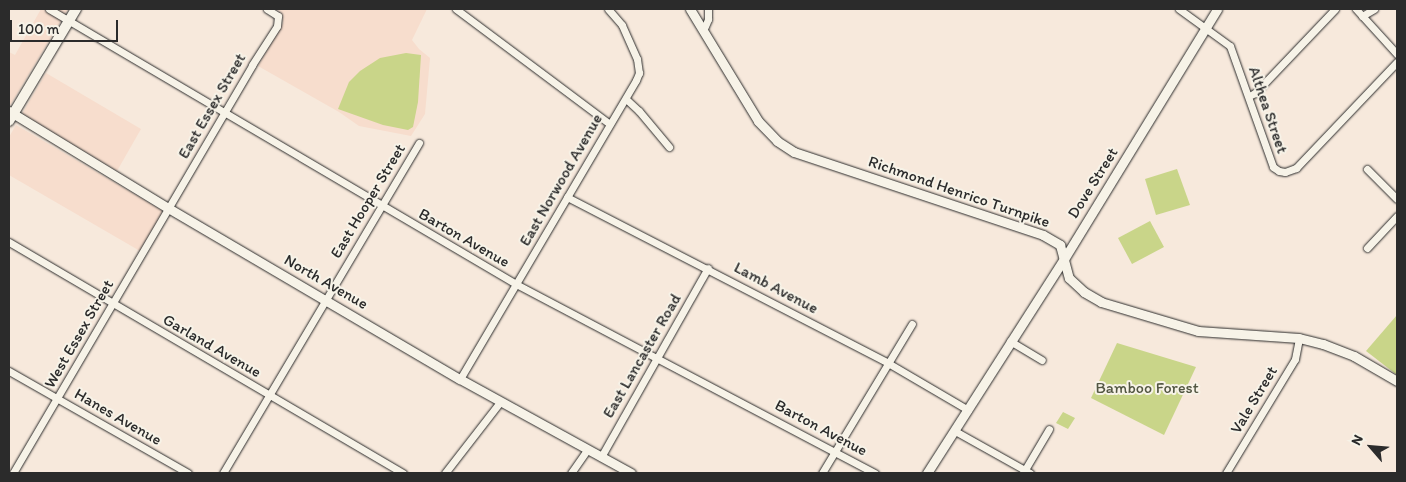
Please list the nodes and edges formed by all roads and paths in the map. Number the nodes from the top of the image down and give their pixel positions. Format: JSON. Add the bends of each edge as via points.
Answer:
{"nodes":[{"id":1,"x":49,"y":9,"type":"edge"},
{"id":2,"x":76,"y":9,"type":"edge"},
{"id":3,"x":267,"y":9,"type":"edge"},
{"id":4,"x":456,"y":9,"type":"edge"},
{"id":5,"x":608,"y":9,"type":"edge"},
{"id":6,"x":690,"y":9,"type":"edge"},
{"id":7,"x":708,"y":9,"type":"edge"},
{"id":8,"x":1179,"y":9,"type":"edge"},
{"id":9,"x":1217,"y":9,"type":"edge"},
{"id":10,"x":1335,"y":9,"type":"edge"},
{"id":11,"x":1356,"y":9,"type":"edge"},
{"id":12,"x":1374,"y":9,"type":"edge"},
{"id":13,"x":1362,"y":16,"type":"junction"},
{"id":14,"x":69,"y":20,"type":"junction"},
{"id":15,"x":1206,"y":28,"type":"junction"},
{"id":16,"x":703,"y":31,"type":"junction"},
{"id":17,"x":1397,"y":54,"type":"edge"},
{"id":18,"x":1397,"y":62,"type":"edge"},
{"id":19,"x":1249,"y":96,"type":"junction"},
{"id":20,"x":626,"y":100,"type":"junction"},
{"id":21,"x":224,"y":112,"type":"junction"},
{"id":22,"x":10,"y":115,"type":"edge"},
{"id":23,"x":610,"y":124,"type":"junction"},
{"id":24,"x":418,"y":143,"type":"dead end"},
{"id":25,"x":669,"y":147,"type":"dead end"},
{"id":26,"x":1367,"y":169,"type":"dead end"},
{"id":27,"x":567,"y":197,"type":"junction"},
{"id":28,"x":1397,"y":199,"type":"edge"},
{"id":29,"x":382,"y":205,"type":"junction"},
{"id":30,"x":168,"y":208,"type":"junction"},
{"id":31,"x":1397,"y":216,"type":"edge"},
{"id":32,"x":9,"y":242,"type":"edge"},
{"id":33,"x":1367,"y":248,"type":"dead end"},
{"id":34,"x":1064,"y":259,"type":"junction"},
{"id":35,"x":708,"y":268,"type":"junction"},
{"id":36,"x":516,"y":284,"type":"junction"},
{"id":37,"x":326,"y":298,"type":"junction"},
{"id":38,"x":112,"y":304,"type":"junction"},
{"id":39,"x":912,"y":324,"type":"dead end"},
{"id":40,"x":1299,"y":338,"type":"junction"},
{"id":41,"x":1010,"y":342,"type":"junction"},
{"id":42,"x":656,"y":357,"type":"junction"},
{"id":43,"x":1042,"y":360,"type":"dead end"},
{"id":44,"x":888,"y":363,"type":"junction"},
{"id":45,"x":9,"y":371,"type":"edge"},
{"id":46,"x":460,"y":379,"type":"junction"},
{"id":47,"x":1397,"y":381,"type":"edge"},
{"id":48,"x":269,"y":395,"type":"junction"},
{"id":49,"x":57,"y":398,"type":"junction"},
{"id":50,"x":500,"y":402,"type":"junction"},
{"id":51,"x":968,"y":410,"type":"junction"},
{"id":52,"x":1049,"y":429,"type":"dead end"},
{"id":53,"x":954,"y":431,"type":"junction"},
{"id":54,"x":587,"y":450,"type":"junction"},
{"id":55,"x":836,"y":451,"type":"junction"},
{"id":56,"x":601,"y":457,"type":"junction"},
{"id":57,"x":1025,"y":472,"type":"edge"},
{"id":58,"x":13,"y":473,"type":"edge"},
{"id":59,"x":188,"y":473,"type":"edge"},
{"id":60,"x":223,"y":473,"type":"edge"},
{"id":61,"x":403,"y":473,"type":"edge"},
{"id":62,"x":445,"y":473,"type":"edge"},
{"id":63,"x":571,"y":473,"type":"edge"},
{"id":64,"x":631,"y":473,"type":"edge"},
{"id":65,"x":822,"y":473,"type":"edge"},
{"id":66,"x":876,"y":473,"type":"edge"},
{"id":67,"x":927,"y":473,"type":"edge"},
{"id":68,"x":1227,"y":473,"type":"edge"}],
"edges":[{"from":1,"to":14,"type":"street","name":"Barton Avenue"},
{"from":2,"to":14,"type":"main road"},
{"from":3,"to":21,"type":"street","name":"East Essex Street","via":[[279,18],[277,26]]},
{"from":4,"to":23,"type":"street"},
{"from":5,"to":20,"type":"street","name":"East Norwood Avenue","via":[[622,25],[639,66]]},
{"from":6,"to":16,"type":"street","name":"Richmond Henrico Turnpike"},
{"from":7,"to":16,"type":"street"},
{"from":8,"to":15,"type":"street","name":"Althea Street"},
{"from":9,"to":15,"type":"street","name":"Dove Street"},
{"from":10,"to":19,"type":"street"},
{"from":11,"to":13,"type":"street"},
{"from":12,"to":13,"type":"street"},
{"from":13,"to":17,"type":"street"},
{"from":14,"to":21,"type":"street","name":"Barton Avenue"},
{"from":14,"to":22,"type":"main road"},
{"from":15,"to":19,"type":"street","name":"Althea Street","via":[[1230,46]]},
{"from":15,"to":34,"type":"street","name":"Dove Street"},
{"from":16,"to":34,"type":"street","name":"Richmond Henrico Turnpike","via":[[752,114],[780,144],[802,155],[1037,232],[1060,245]]},
{"from":18,"to":19,"type":"street","name":"Althea Street","via":[[1291,171],[1279,171],[1273,167]]},
{"from":20,"to":23,"type":"street","name":"East Norwood Avenue"},
{"from":20,"to":25,"type":"street"},
{"from":21,"to":29,"type":"street","name":"Barton Avenue"},
{"from":21,"to":30,"type":"street","name":"East Essex Street"},
{"from":22,"to":30,"type":"street","name":"North Avenue"},
{"from":23,"to":27,"type":"street","name":"East Norwood Avenue"},
{"from":24,"to":29,"type":"street","name":"East Hooper Street"},
{"from":26,"to":28,"type":"street"},
{"from":27,"to":35,"type":"street","name":"Lamb Avenue"},
{"from":27,"to":36,"type":"street","name":"East Norwood Avenue"},
{"from":29,"to":36,"type":"street","name":"Barton Avenue"},
{"from":29,"to":37,"type":"street","name":"East Hooper Street"},
{"from":30,"to":37,"type":"street","name":"North Avenue"},
{"from":30,"to":38,"type":"street","name":"West Essex Street"},
{"from":31,"to":33,"type":"street"},
{"from":32,"to":38,"type":"street","name":"Garland Avenue"},
{"from":34,"to":40,"type":"street","name":"Richmond Henrico Turnpike","via":[[1066,273],[1079,288],[1113,306],[1198,331]]},
{"from":34,"to":41,"type":"street","name":"Dove Street"},
{"from":35,"to":42,"type":"street","name":"East Lancaster Road"},
{"from":35,"to":44,"type":"street","name":"Lamb Avenue"},
{"from":36,"to":42,"type":"street","name":"Barton Avenue"},
{"from":36,"to":46,"type":"street","name":"East Norwood Avenue"},
{"from":37,"to":46,"type":"street","name":"North Avenue"},
{"from":37,"to":48,"type":"street","name":"East Hooper Street"},
{"from":38,"to":48,"type":"street","name":"Garland Avenue"},
{"from":38,"to":49,"type":"street","name":"West Essex Street"},
{"from":39,"to":44,"type":"street"},
{"from":40,"to":47,"type":"street","name":"Richmond Henrico Turnpike","via":[[1340,350]]},
{"from":40,"to":68,"type":"street","name":"Vale Street","via":[[1295,359]]},
{"from":41,"to":43,"type":"street"},
{"from":41,"to":51,"type":"street","name":"Dove Street"},
{"from":42,"to":55,"type":"street","name":"Barton Avenue"},
{"from":42,"to":56,"type":"street","name":"East Lancaster Road"},
{"from":44,"to":51,"type":"street","name":"Lamb Avenue"},
{"from":44,"to":55,"type":"street"},
{"from":45,"to":49,"type":"street","name":"Hanes Avenue"},
{"from":46,"to":50,"type":"street","name":"North Avenue"},
{"from":48,"to":60,"type":"street","name":"East Hooper Street"},
{"from":48,"to":61,"type":"street","name":"Garland Avenue"},
{"from":49,"to":58,"type":"street","name":"West Essex Street"},
{"from":49,"to":59,"type":"street","name":"Hanes Avenue"},
{"from":50,"to":54,"type":"street","name":"North Avenue"},
{"from":50,"to":62,"type":"street"},
{"from":51,"to":53,"type":"street","name":"Dove Street"},
{"from":52,"to":57,"type":"street"},
{"from":53,"to":57,"type":"street"},
{"from":53,"to":67,"type":"street","name":"Dove Street"},
{"from":54,"to":56,"type":"street","name":"North Avenue"},
{"from":54,"to":63,"type":"street"},
{"from":55,"to":65,"type":"street"},
{"from":55,"to":66,"type":"street","name":"Barton Avenue"},
{"from":56,"to":64,"type":"street","name":"North Avenue"}]}
